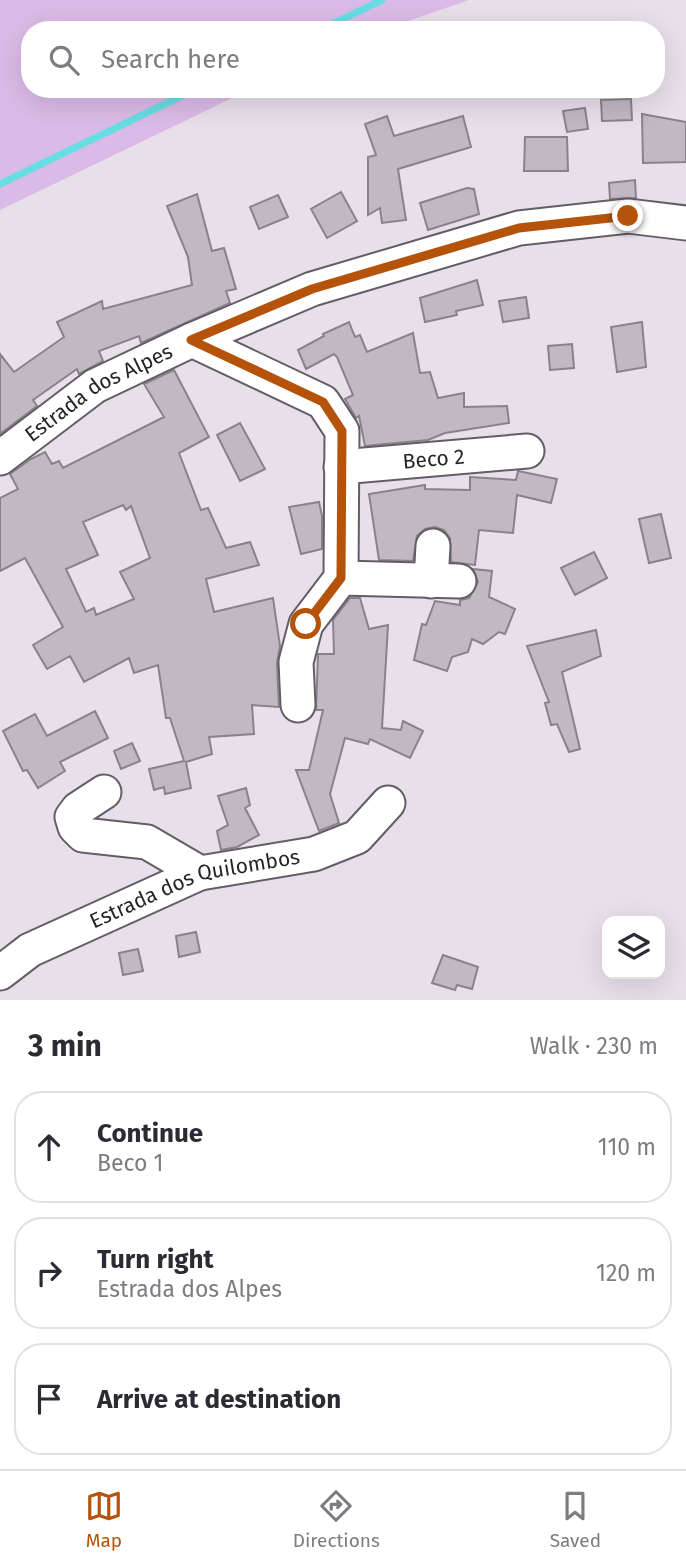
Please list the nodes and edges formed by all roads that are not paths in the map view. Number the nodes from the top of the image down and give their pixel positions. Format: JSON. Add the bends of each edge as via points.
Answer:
{"nodes":[{"id":1,"x":686,"y":223,"type":"edge"},
{"id":2,"x":191,"y":340,"type":"junction"},
{"id":3,"x":527,"y":451,"type":"dead end"},
{"id":4,"x":0,"y":458,"type":"edge"},
{"id":5,"x":341,"y":467,"type":"junction"},
{"id":6,"x":433,"y":546,"type":"dead end"},
{"id":7,"x":341,"y":578,"type":"junction"},
{"id":8,"x":298,"y":705,"type":"dead end"},
{"id":9,"x":104,"y":792,"type":"dead end"},
{"id":10,"x":388,"y":803,"type":"dead end"},
{"id":11,"x":200,"y":873,"type":"junction"},
{"id":12,"x":0,"y":973,"type":"edge"}],
"edges":[{"from":1,"to":2,"type":"street","name":"Estrada dos Alpes","via":[[628,216],[519,228],[312,289]]},
{"from":2,"to":4,"type":"street","name":"Estrada dos Alpes","via":[[95,386]]},
{"from":2,"to":5,"type":"street","via":[[323,402],[342,431]]},
{"from":3,"to":5,"type":"street","name":"Beco 2"},
{"from":5,"to":7,"type":"street"},
{"from":6,"to":7,"type":"street","via":[[445,581]]},
{"from":7,"to":8,"type":"street","via":[[306,624],[296,662]]},
{"from":9,"to":11,"type":"street","via":[[72,817],[83,835],[147,842]]},
{"from":10,"to":11,"type":"street","name":"Estrada dos Quilombos","via":[[357,837],[314,854]]},
{"from":11,"to":12,"type":"street","name":"Estrada dos Quilombos","via":[[30,950]]}]}
